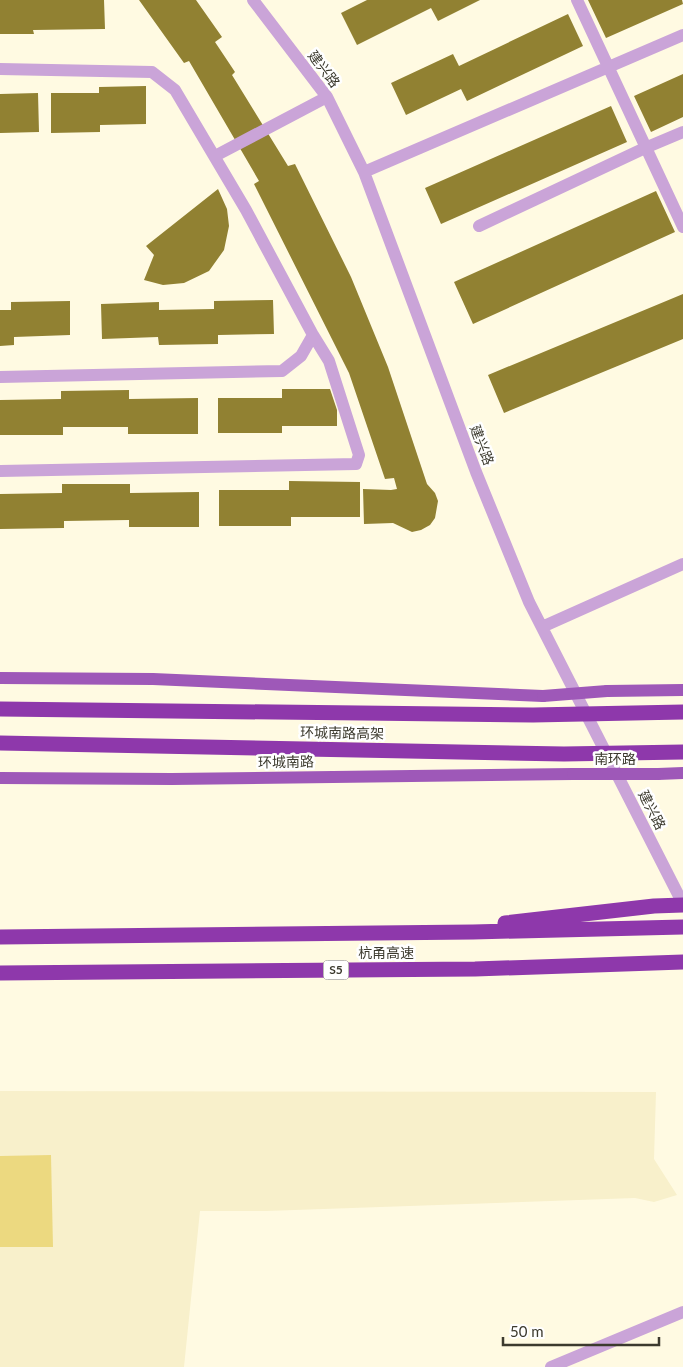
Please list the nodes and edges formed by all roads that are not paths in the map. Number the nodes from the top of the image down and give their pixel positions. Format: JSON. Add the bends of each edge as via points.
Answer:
{"nodes":[{"id":1,"x":253,"y":0,"type":"edge"},
{"id":2,"x":577,"y":0,"type":"edge"},
{"id":3,"x":683,"y":35,"type":"edge"},
{"id":4,"x":608,"y":68,"type":"junction"},
{"id":5,"x":0,"y":69,"type":"edge"},
{"id":6,"x":327,"y":97,"type":"junction"},
{"id":7,"x":683,"y":132,"type":"edge"},
{"id":8,"x":645,"y":148,"type":"junction"},
{"id":9,"x":215,"y":156,"type":"junction"},
{"id":10,"x":364,"y":172,"type":"junction"},
{"id":11,"x":479,"y":226,"type":"dead end"},
{"id":12,"x":683,"y":227,"type":"edge"},
{"id":13,"x":313,"y":335,"type":"junction"},
{"id":14,"x":0,"y":377,"type":"edge"},
{"id":15,"x":0,"y":471,"type":"edge"},
{"id":16,"x":683,"y":564,"type":"edge"},
{"id":17,"x":542,"y":627,"type":"junction"},
{"id":18,"x":0,"y":678,"type":"edge"},
{"id":19,"x":683,"y":690,"type":"edge"},
{"id":20,"x":0,"y":709,"type":"edge"},
{"id":21,"x":683,"y":712,"type":"edge"},
{"id":22,"x":0,"y":743,"type":"edge"},
{"id":23,"x":683,"y":752,"type":"edge"},
{"id":24,"x":683,"y":773,"type":"edge"},
{"id":25,"x":573,"y":774,"type":"joint"},
{"id":26,"x":0,"y":778,"type":"edge"},
{"id":27,"x":683,"y":905,"type":"edge"},
{"id":28,"x":683,"y":927,"type":"edge"},
{"id":29,"x":415,"y":933,"type":"junction"},
{"id":30,"x":0,"y":937,"type":"edge"},
{"id":31,"x":678,"y":962,"type":"edge"},
{"id":32,"x":0,"y":973,"type":"edge"},
{"id":33,"x":683,"y":1312,"type":"edge"},
{"id":34,"x":551,"y":1367,"type":"edge"}],
"edges":[{"from":1,"to":6,"type":"street","name":"建兴路"},
{"from":2,"to":4,"type":"street"},
{"from":3,"to":4,"type":"street"},
{"from":4,"to":8,"type":"street"},
{"from":4,"to":10,"type":"street"},
{"from":5,"to":9,"type":"street","via":[[152,72],[175,90]]},
{"from":6,"to":9,"type":"street"},
{"from":6,"to":10,"type":"street","name":"建兴路"},
{"from":7,"to":8,"type":"street"},
{"from":8,"to":11,"type":"street"},
{"from":8,"to":12,"type":"street"},
{"from":9,"to":13,"type":"street"},
{"from":10,"to":17,"type":"street","name":"建兴路","via":[[476,472]]},
{"from":13,"to":14,"type":"street","via":[[301,356],[282,371]]},
{"from":13,"to":15,"type":"street","via":[[329,360],[360,455],[356,464]]},
{"from":16,"to":17,"type":"street"},
{"from":17,"to":27,"type":"street","name":"建兴路"},
{"from":18,"to":19,"type":"main road","bridge":true,"via":[[153,679],[543,696]]},
{"from":20,"to":21,"type":"highway","name":"环城南路高架","bridge":true,"via":[[533,715]]},
{"from":22,"to":23,"type":"highway","name":"环城南路高架","bridge":true,"via":[[564,754]]},
{"from":24,"to":25,"type":"main road","name":"南环路","bridge":true},
{"from":25,"to":26,"type":"main road","name":"环城南路"},
{"from":27,"to":29,"type":"highway"},
{"from":28,"to":29,"type":"highway","name":"杭甬高速"},
{"from":29,"to":30,"type":"highway","name":"杭甬高速"},
{"from":31,"to":32,"type":"highway","name":"杭甬高速","number":"S5","via":[[475,969]]},
{"from":33,"to":34,"type":"street"}]}
